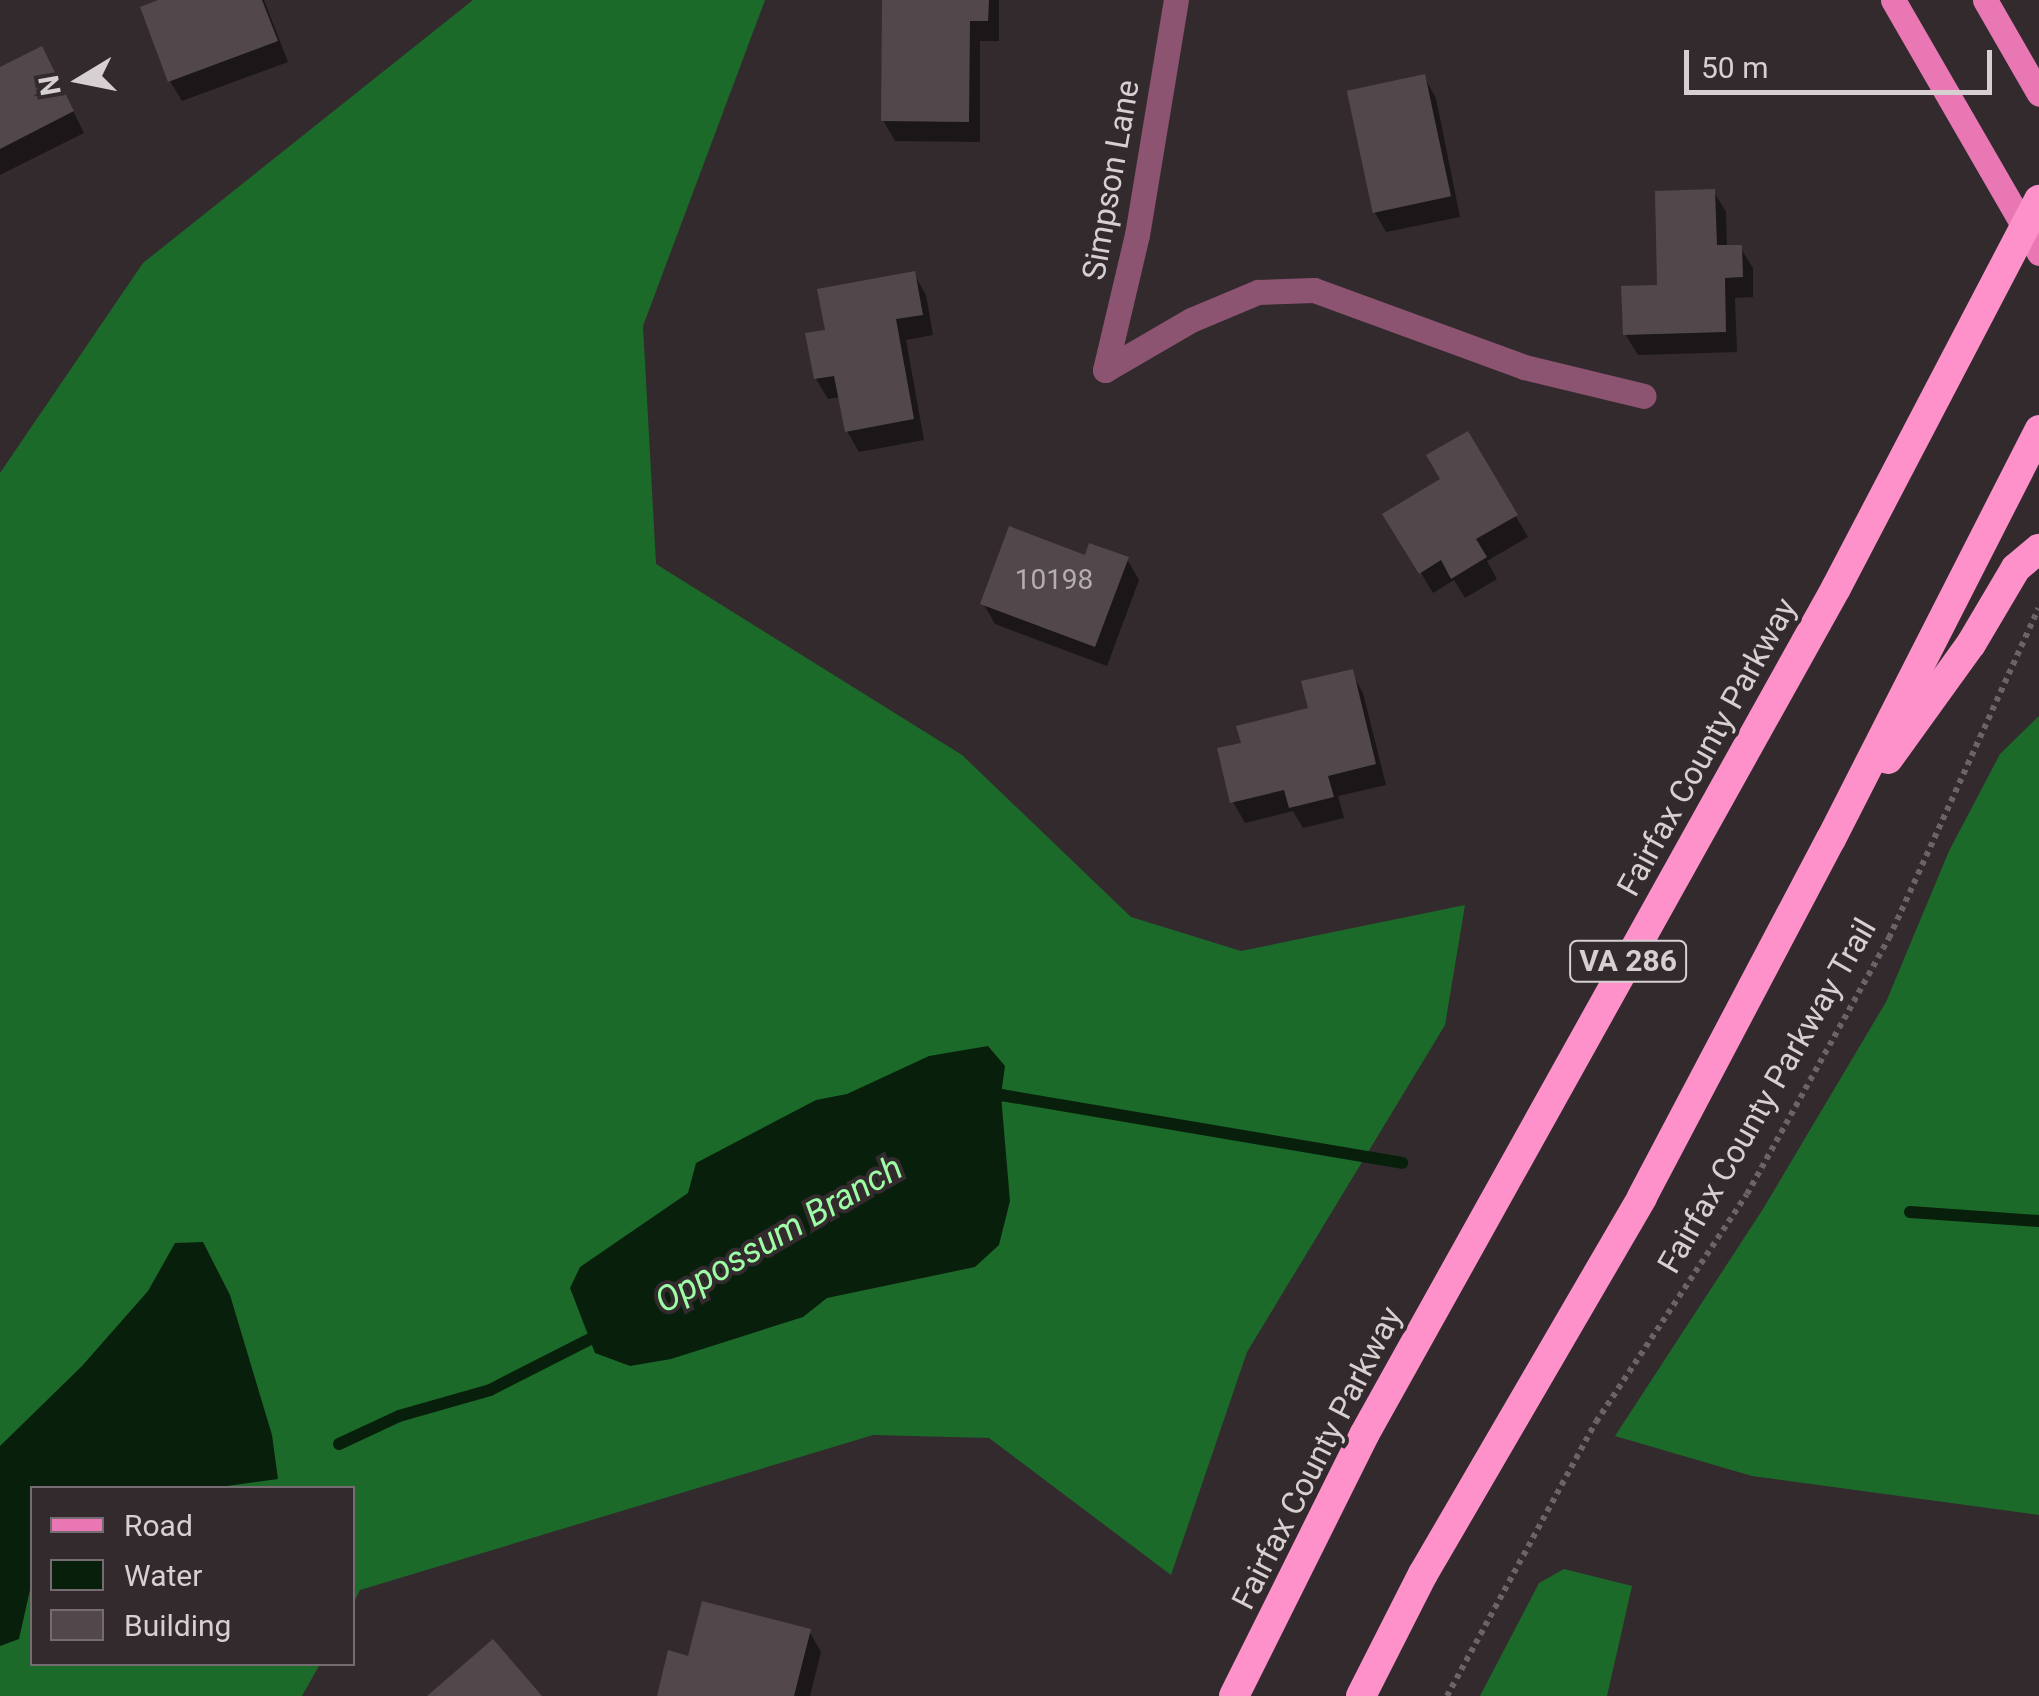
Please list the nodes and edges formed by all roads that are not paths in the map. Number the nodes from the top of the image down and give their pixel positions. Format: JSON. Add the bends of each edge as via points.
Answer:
{"nodes":[{"id":1,"x":1176,"y":0,"type":"edge"},
{"id":2,"x":1893,"y":0,"type":"edge"},
{"id":3,"x":1984,"y":0,"type":"edge"},
{"id":4,"x":2039,"y":94,"type":"edge"},
{"id":5,"x":2039,"y":200,"type":"edge"},
{"id":6,"x":2032,"y":241,"type":"edge"},
{"id":7,"x":1644,"y":396,"type":"dead end"},
{"id":8,"x":2039,"y":430,"type":"edge"},
{"id":9,"x":2039,"y":549,"type":"edge"},
{"id":10,"x":1832,"y":839,"type":"junction"},
{"id":11,"x":1234,"y":1696,"type":"edge"},
{"id":12,"x":1360,"y":1696,"type":"edge"}],
"edges":[{"from":1,"to":7,"type":"street","name":"Simpson Lane","via":[[1137,236],[1106,370],[1191,320],[1258,292],[1314,290],[1524,367]]},
{"from":2,"to":6,"type":"main road"},
{"from":3,"to":4,"type":"main road"},
{"from":5,"to":6,"type":"highway","name":"Fairfax County Parkway","number":"VA 286"},
{"from":6,"to":11,"type":"highway","name":"Fairfax County Parkway","number":"VA 286","via":[[1364,1435]]},
{"from":8,"to":10,"type":"highway"},
{"from":9,"to":10,"type":"highway","via":[[2016,568],[1971,644]]},
{"from":10,"to":12,"type":"highway","via":[[1642,1197],[1423,1574]]}]}
